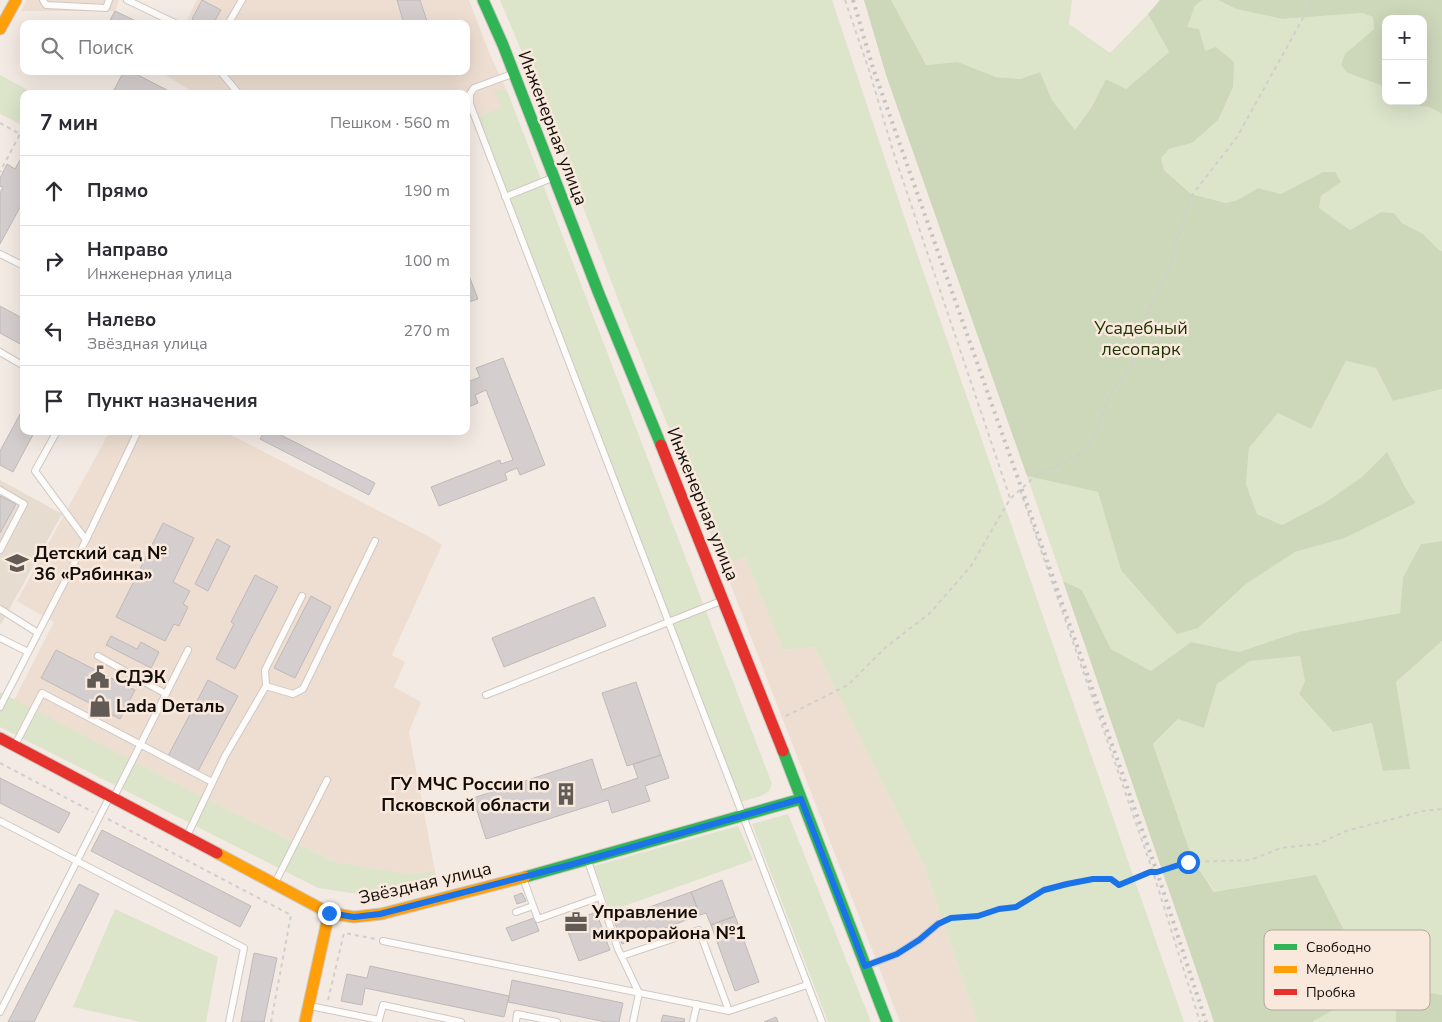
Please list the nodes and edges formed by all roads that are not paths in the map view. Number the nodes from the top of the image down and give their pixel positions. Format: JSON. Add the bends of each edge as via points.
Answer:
{"nodes":[{"id":1,"x":16,"y":0,"type":"edge"},
{"id":2,"x":43,"y":0,"type":"edge"},
{"id":3,"x":110,"y":0,"type":"edge"},
{"id":4,"x":127,"y":0,"type":"edge"},
{"id":5,"x":242,"y":0,"type":"edge"},
{"id":6,"x":483,"y":0,"type":"edge"},
{"id":7,"x":169,"y":20,"type":"edge"},
{"id":8,"x":230,"y":20,"type":"edge"},
{"id":9,"x":0,"y":29,"type":"edge"},
{"id":10,"x":514,"y":74,"type":"junction"},
{"id":11,"x":223,"y":75,"type":"edge"},
{"id":12,"x":235,"y":90,"type":"edge"},
{"id":13,"x":470,"y":93,"type":"edge"},
{"id":14,"x":470,"y":104,"type":"edge"},
{"id":15,"x":553,"y":177,"type":"junction"},
{"id":16,"x":505,"y":197,"type":"junction"},
{"id":17,"x":0,"y":254,"type":"edge"},
{"id":18,"x":20,"y":264,"type":"edge"},
{"id":19,"x":0,"y":352,"type":"edge"},
{"id":20,"x":20,"y":364,"type":"edge"},
{"id":21,"x":55,"y":435,"type":"edge"},
{"id":22,"x":136,"y":435,"type":"edge"},
{"id":23,"x":0,"y":490,"type":"edge"},
{"id":24,"x":86,"y":540,"type":"junction"},
{"id":25,"x":375,"y":541,"type":"dead end"},
{"id":26,"x":0,"y":550,"type":"edge"},
{"id":27,"x":302,"y":596,"type":"dead end"},
{"id":28,"x":722,"y":600,"type":"junction"},
{"id":29,"x":0,"y":608,"type":"edge"},
{"id":30,"x":668,"y":621,"type":"junction"},
{"id":31,"x":38,"y":633,"type":"junction"},
{"id":32,"x":0,"y":638,"type":"edge"},
{"id":33,"x":188,"y":650,"type":"dead end"},
{"id":34,"x":28,"y":652,"type":"junction"},
{"id":35,"x":98,"y":656,"type":"dead end"},
{"id":36,"x":266,"y":686,"type":"junction"},
{"id":37,"x":166,"y":694,"type":"junction"},
{"id":38,"x":486,"y":695,"type":"dead end"},
{"id":39,"x":0,"y":707,"type":"edge"},
{"id":40,"x":0,"y":738,"type":"edge"},
{"id":41,"x":140,"y":744,"type":"junction"},
{"id":42,"x":15,"y":746,"type":"junction"},
{"id":43,"x":326,"y":780,"type":"dead end"},
{"id":44,"x":212,"y":782,"type":"junction"},
{"id":45,"x":111,"y":797,"type":"junction"},
{"id":46,"x":801,"y":799,"type":"junction"},
{"id":47,"x":743,"y":816,"type":"junction"},
{"id":48,"x":0,"y":821,"type":"edge"},
{"id":49,"x":187,"y":837,"type":"junction"},
{"id":50,"x":588,"y":860,"type":"junction"},
{"id":51,"x":77,"y":861,"type":"junction"},
{"id":52,"x":523,"y":878,"type":"junction"},
{"id":53,"x":275,"y":884,"type":"junction"},
{"id":54,"x":600,"y":898,"type":"junction"},
{"id":55,"x":533,"y":906,"type":"junction"},
{"id":56,"x":516,"y":912,"type":"dead end"},
{"id":57,"x":329,"y":913,"type":"junction"},
{"id":58,"x":938,"y":924,"type":"road end"},
{"id":59,"x":383,"y":941,"type":"road end"},
{"id":60,"x":622,"y":956,"type":"junction"},
{"id":61,"x":865,"y":966,"type":"junction"},
{"id":62,"x":807,"y":984,"type":"junction"},
{"id":63,"x":639,"y":993,"type":"junction"},
{"id":64,"x":697,"y":1004,"type":"junction"},
{"id":65,"x":309,"y":1005,"type":"junction"},
{"id":66,"x":729,"y":1011,"type":"junction"},
{"id":67,"x":0,"y":1012,"type":"edge"},
{"id":68,"x":379,"y":1021,"type":"edge"},
{"id":69,"x":229,"y":1022,"type":"edge"},
{"id":70,"x":305,"y":1022,"type":"edge"},
{"id":71,"x":461,"y":1022,"type":"edge"},
{"id":72,"x":516,"y":1022,"type":"edge"},
{"id":73,"x":556,"y":1022,"type":"edge"},
{"id":74,"x":633,"y":1022,"type":"edge"},
{"id":75,"x":693,"y":1022,"type":"edge"},
{"id":76,"x":822,"y":1022,"type":"edge"},
{"id":77,"x":886,"y":1022,"type":"edge"}],
"edges":[{"from":1,"to":9,"type":"main road"},
{"from":2,"to":3,"type":"lane","via":[[46,5],[106,8]]},
{"from":4,"to":7,"type":"lane"},
{"from":5,"to":8,"type":"lane"},
{"from":6,"to":10,"type":"main road","name":"Инженерная улица"},
{"from":10,"to":13,"type":"lane","via":[[474,88]]},
{"from":10,"to":15,"type":"main road","name":"Инженерная улица"},
{"from":11,"to":12,"type":"lane"},
{"from":14,"to":16,"type":"lane"},
{"from":15,"to":16,"type":"lane"},
{"from":15,"to":28,"type":"main road","name":"Инженерная улица"},
{"from":16,"to":30,"type":"lane"},
{"from":17,"to":18,"type":"lane"},
{"from":19,"to":20,"type":"lane"},
{"from":21,"to":24,"type":"lane","via":[[35,471]]},
{"from":22,"to":24,"type":"lane"},
{"from":23,"to":26,"type":"lane","via":[[24,504]]},
{"from":24,"to":31,"type":"lane"},
{"from":25,"to":36,"type":"lane","via":[[303,689],[293,694]]},
{"from":27,"to":36,"type":"lane","via":[[265,670]]},
{"from":28,"to":30,"type":"lane"},
{"from":28,"to":46,"type":"main road","name":"Инженерная улица"},
{"from":29,"to":31,"type":"lane"},
{"from":30,"to":38,"type":"lane"},
{"from":30,"to":47,"type":"lane"},
{"from":31,"to":34,"type":"lane"},
{"from":32,"to":34,"type":"lane"},
{"from":33,"to":37,"type":"lane"},
{"from":34,"to":39,"type":"lane"},
{"from":35,"to":37,"type":"lane"},
{"from":36,"to":44,"type":"lane"},
{"from":37,"to":41,"type":"lane"},
{"from":40,"to":42,"type":"main road","name":"Звёздная улица"},
{"from":41,"to":42,"type":"lane","via":[[42,693]]},
{"from":41,"to":44,"type":"lane"},
{"from":41,"to":45,"type":"lane"},
{"from":42,"to":45,"type":"main road","name":"Звёздная улица"},
{"from":43,"to":53,"type":"lane"},
{"from":44,"to":49,"type":"lane"},
{"from":45,"to":49,"type":"main road","name":"Звёздная улица"},
{"from":45,"to":51,"type":"lane"},
{"from":46,"to":47,"type":"main road","name":"Звёздная улица"},
{"from":46,"to":61,"type":"main road","name":"Инженерная улица"},
{"from":47,"to":50,"type":"main road","name":"Звёздная улица"},
{"from":47,"to":62,"type":"lane"},
{"from":48,"to":51,"type":"lane"},
{"from":49,"to":53,"type":"main road","name":"Звёздная улица"},
{"from":50,"to":52,"type":"main road","name":"Звёздная улица"},
{"from":50,"to":54,"type":"lane"},
{"from":51,"to":67,"type":"lane"},
{"from":51,"to":69,"type":"lane","via":[[244,948]]},
{"from":52,"to":55,"type":"lane"},
{"from":52,"to":57,"type":"main road","name":"Звёздная улица","via":[[380,914],[354,917]]},
{"from":53,"to":57,"type":"main road","name":"Звёздная улица"},
{"from":54,"to":55,"type":"lane","via":[[538,919]]},
{"from":54,"to":60,"type":"lane"},
{"from":55,"to":56,"type":"lane"},
{"from":57,"to":65,"type":"main road"},
{"from":58,"to":61,"type":"lane","via":[[897,954]]},
{"from":59,"to":63,"type":"lane"},
{"from":60,"to":63,"type":"lane"},
{"from":60,"to":66,"type":"lane","via":[[699,930]]},
{"from":61,"to":77,"type":"main road","name":"Инженерная улица"},
{"from":62,"to":66,"type":"lane"},
{"from":62,"to":76,"type":"lane"},
{"from":63,"to":64,"type":"lane"},
{"from":63,"to":74,"type":"lane"},
{"from":64,"to":66,"type":"lane"},
{"from":64,"to":75,"type":"lane"},
{"from":65,"to":68,"type":"lane"},
{"from":65,"to":70,"type":"main road"},
{"from":68,"to":71,"type":"lane","via":[[383,1005]]},
{"from":72,"to":73,"type":"lane","via":[[517,1014]]}]}
